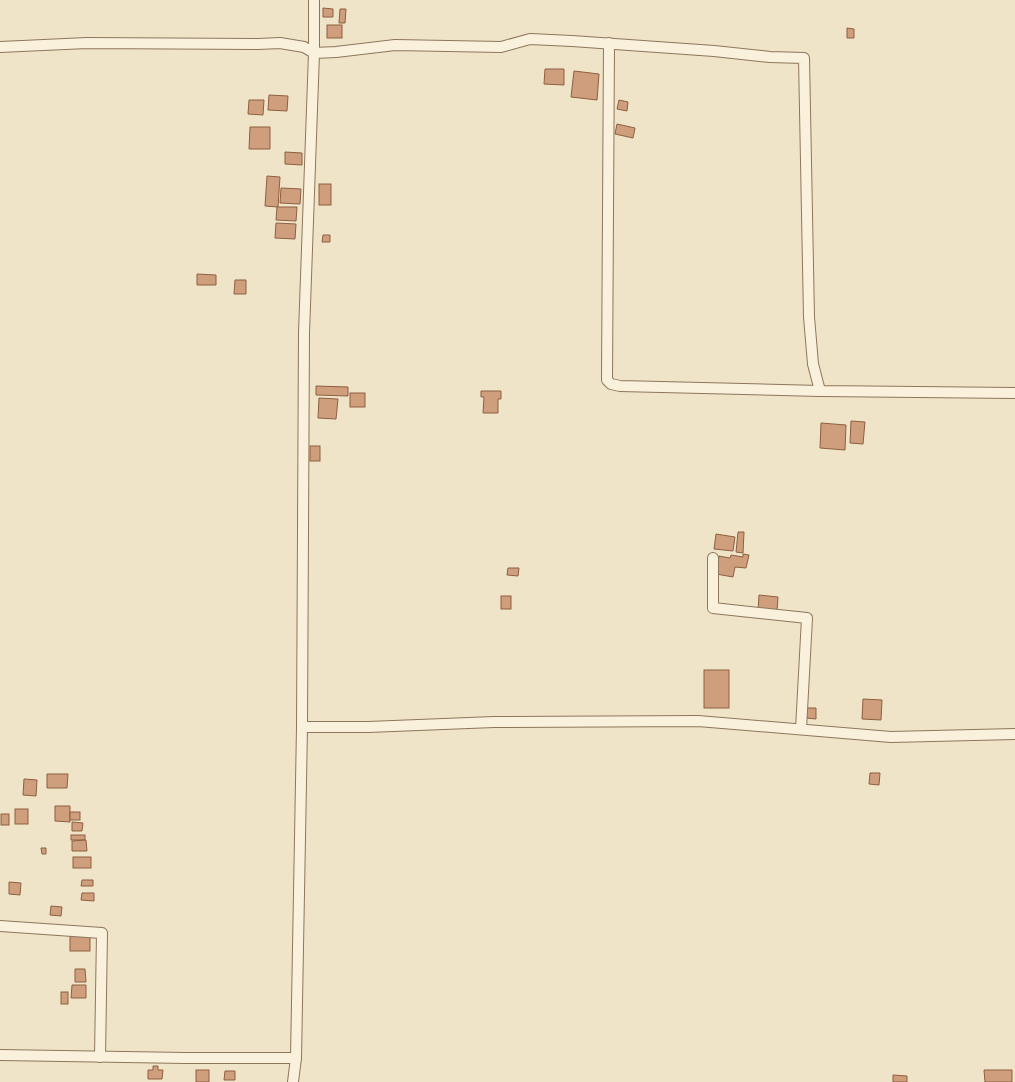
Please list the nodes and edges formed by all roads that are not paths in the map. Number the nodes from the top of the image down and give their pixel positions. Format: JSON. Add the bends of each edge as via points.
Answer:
{"nodes":[{"id":1,"x":314,"y":0,"type":"edge"},
{"id":2,"x":609,"y":43,"type":"junction"},
{"id":3,"x":0,"y":47,"type":"edge"},
{"id":4,"x":314,"y":53,"type":"junction"},
{"id":5,"x":820,"y":391,"type":"junction"},
{"id":6,"x":1015,"y":393,"type":"edge"},
{"id":7,"x":713,"y":558,"type":"dead end"},
{"id":8,"x":302,"y":727,"type":"junction"},
{"id":9,"x":801,"y":729,"type":"junction"},
{"id":10,"x":1015,"y":734,"type":"edge"},
{"id":11,"x":0,"y":926,"type":"edge"},
{"id":12,"x":0,"y":1055,"type":"edge"},
{"id":13,"x":100,"y":1057,"type":"junction"},
{"id":14,"x":296,"y":1058,"type":"junction"},
{"id":15,"x":293,"y":1082,"type":"edge"}],
"edges":[{"from":1,"to":4,"type":"street"},
{"from":2,"to":4,"type":"street","via":[[530,39],[502,47],[395,45]]},
{"from":2,"to":5,"type":"street","via":[[804,58],[809,317],[813,364]]},
{"from":2,"to":5,"type":"street","via":[[607,380],[620,386]]},
{"from":3,"to":4,"type":"street","via":[[86,43],[280,43],[304,47]]},
{"from":4,"to":8,"type":"street","via":[[304,333]]},
{"from":5,"to":6,"type":"street"},
{"from":7,"to":9,"type":"street","via":[[713,608],[806,618]]},
{"from":8,"to":9,"type":"street","via":[[494,722],[698,721]]},
{"from":8,"to":14,"type":"street"},
{"from":9,"to":10,"type":"street","via":[[891,737]]},
{"from":11,"to":13,"type":"street","via":[[102,933]]},
{"from":12,"to":13,"type":"street"},
{"from":13,"to":14,"type":"street"},
{"from":14,"to":15,"type":"street"}]}
